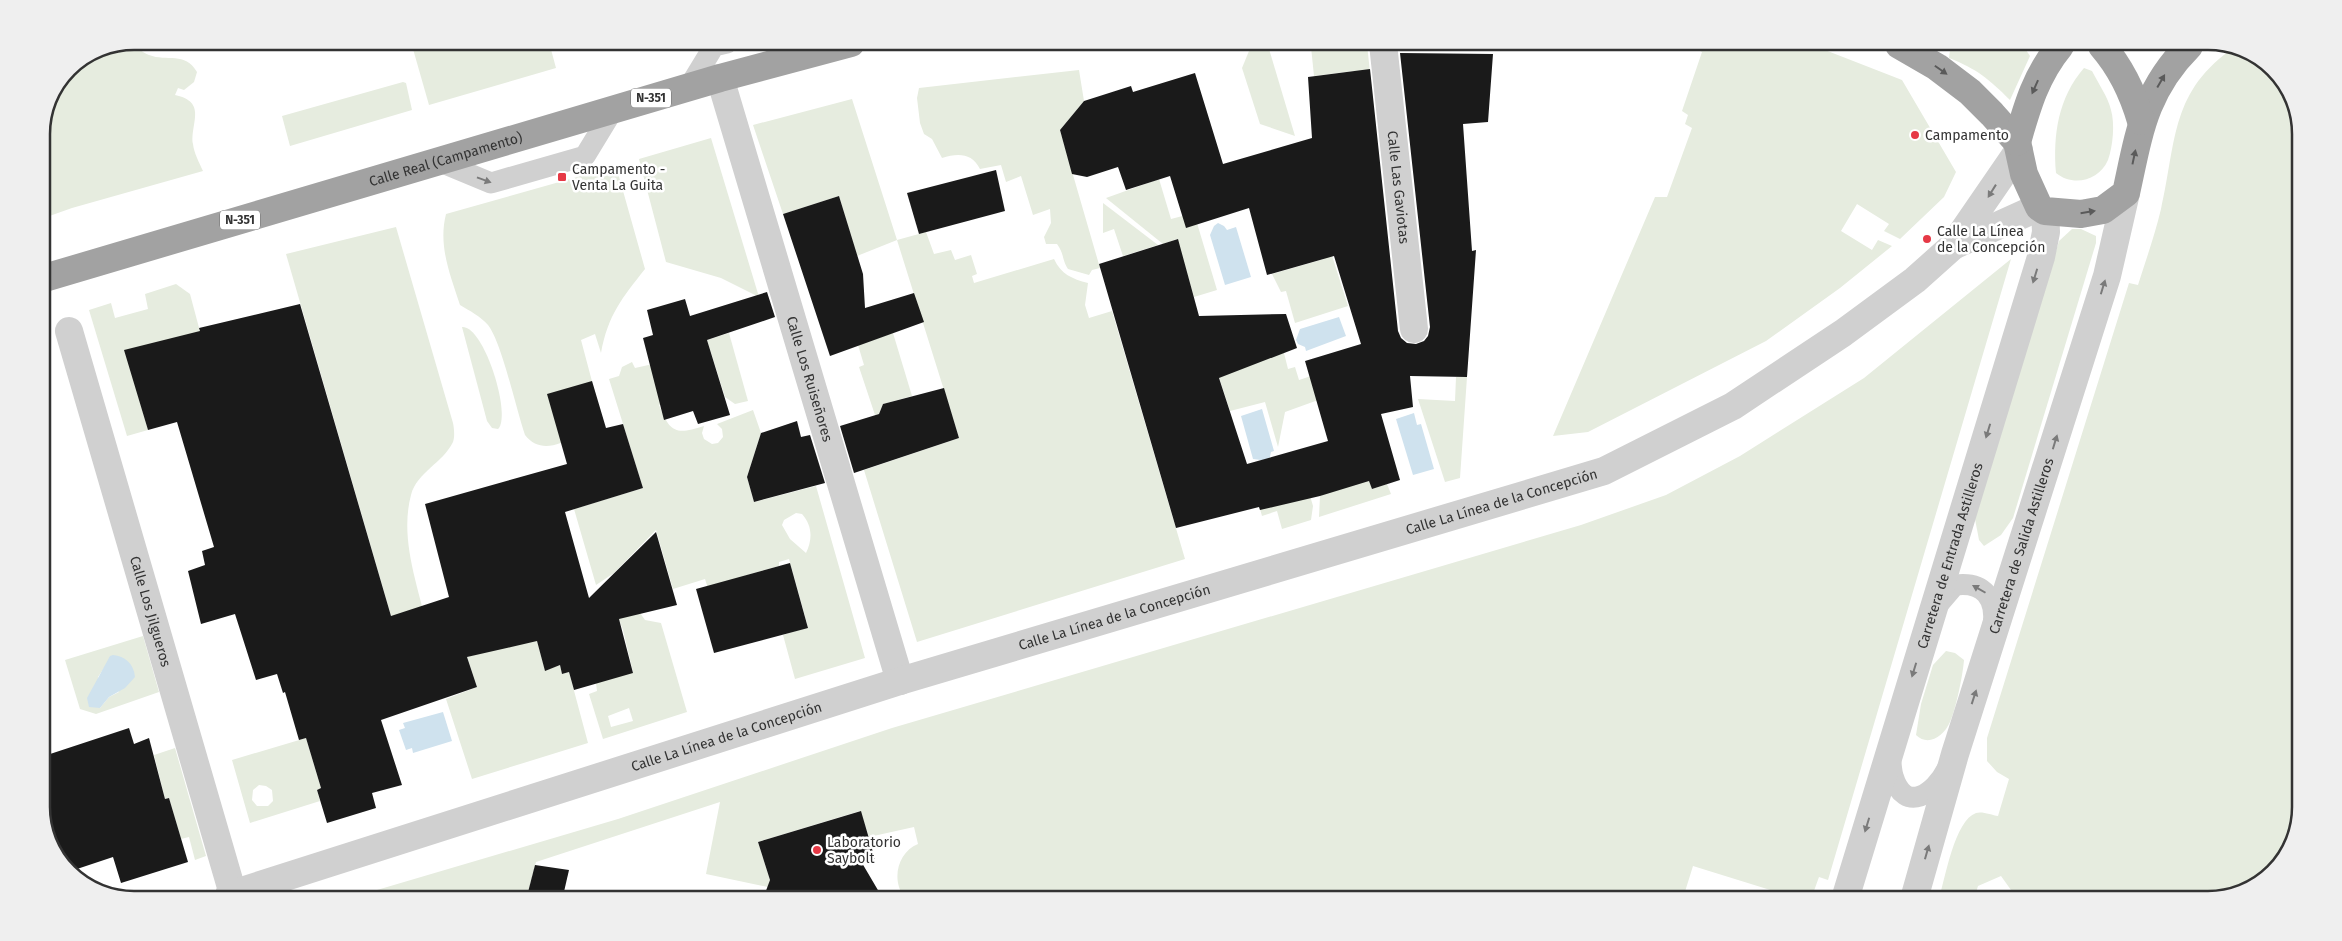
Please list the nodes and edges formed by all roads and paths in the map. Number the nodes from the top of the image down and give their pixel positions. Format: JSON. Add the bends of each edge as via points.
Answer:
{"nodes":[{"id":1,"x":711,"y":50,"type":"edge"},
{"id":2,"x":825,"y":50,"type":"edge"},
{"id":3,"x":1384,"y":50,"type":"edge"},
{"id":4,"x":1906,"y":50,"type":"edge"},
{"id":5,"x":2057,"y":50,"type":"edge"},
{"id":6,"x":2105,"y":50,"type":"edge"},
{"id":7,"x":2186,"y":50,"type":"edge"},
{"id":8,"x":720,"y":78,"type":"junction"},
{"id":9,"x":688,"y":87,"type":"junction"},
{"id":10,"x":613,"y":110,"type":"junction"},
{"id":11,"x":2141,"y":121,"type":"junction"},
{"id":12,"x":2018,"y":146,"type":"junction"},
{"id":13,"x":438,"y":162,"type":"junction"},
{"id":14,"x":2126,"y":193,"type":"junction"},
{"id":15,"x":2042,"y":209,"type":"junction"},
{"id":16,"x":1953,"y":246,"type":"junction"},
{"id":17,"x":50,"y":277,"type":"edge"},
{"id":18,"x":1414,"y":329,"type":"dead end"},
{"id":19,"x":69,"y":331,"type":"dead end"},
{"id":20,"x":1931,"y":616,"type":"junction"},
{"id":21,"x":1990,"y":649,"type":"junction"},
{"id":22,"x":900,"y":681,"type":"junction"},
{"id":23,"x":1890,"y":750,"type":"junction"},
{"id":24,"x":1955,"y":754,"type":"junction"},
{"id":25,"x":230,"y":891,"type":"edge"},
{"id":26,"x":240,"y":891,"type":"edge"},
{"id":27,"x":1846,"y":891,"type":"edge"},
{"id":28,"x":1916,"y":891,"type":"edge"}],
"edges":[{"from":1,"to":9,"type":"lane"},
{"from":2,"to":8,"type":"highway","name":"Calle Real (Campamento)","number":"N-351"},
{"from":3,"to":18,"type":"street","name":"Calle Las Gaviotas"},
{"from":4,"to":12,"type":"highway","one_way":true,"via":[[1937,67],[1970,92]]},
{"from":5,"to":12,"type":"highway","one_way":true,"via":[[2033,90]]},
{"from":6,"to":11,"type":"highway","via":[[2122,72]]},
{"from":11,"to":7,"type":"highway","one_way":true,"via":[[2164,75]]},
{"from":8,"to":9,"type":"highway","name":"Calle Real (Campamento)","number":"N-351"},
{"from":8,"to":22,"type":"street","name":"Calle Los Ruiseñores"},
{"from":9,"to":10,"type":"highway","name":"Calle Real (Campamento)","number":"N-351"},
{"from":10,"to":13,"type":"highway","name":"Calle Real (Campamento)","number":"N-351"},
{"from":13,"to":10,"type":"lane","one_way":true,"via":[[491,183],[585,156]]},
{"from":14,"to":11,"type":"highway","one_way":true},
{"from":12,"to":15,"type":"highway","via":[[2024,174]]},
{"from":12,"to":16,"type":"street","name":"Calle La Línea de la Concepción","one_way":true},
{"from":13,"to":17,"type":"highway","name":"Calle Real (Campamento)","number":"N-351"},
{"from":15,"to":14,"type":"highway","one_way":true,"via":[[2081,214],[2103,210]]},
{"from":21,"to":14,"type":"street","name":"Carretera de Salida Astilleros","one_way":true,"via":[[2107,276]]},
{"from":15,"to":16,"type":"street","name":"Calle La Línea de la Concepción"},
{"from":15,"to":20,"type":"street","name":"Carretera de Entrada Astilleros","one_way":true,"via":[[2046,232],[2041,257]]},
{"from":16,"to":22,"type":"street","name":"Calle La Línea de la Concepción","via":[[1915,280],[1843,333],[1734,406],[1604,471]]},
{"from":19,"to":25,"type":"street","name":"Calle Los Jilgueros"},
{"from":21,"to":20,"type":"lane","one_way":true,"via":[[1994,607],[1982,590],[1966,584],[1955,585]]},
{"from":20,"to":23,"type":"street","name":"Carretera de Entrada Astilleros","one_way":true},
{"from":24,"to":21,"type":"street","name":"Carretera de Salida Astilleros","one_way":true},
{"from":22,"to":26,"type":"street","name":"Calle La Línea de la Concepción"},
{"from":23,"to":24,"type":"lane","via":[[1893,775],[1900,789],[1908,796],[1918,798],[1926,796],[1934,788]]},
{"from":23,"to":27,"type":"street","name":"Carretera de Entrada Astilleros","one_way":true},
{"from":28,"to":24,"type":"street","name":"Carretera de Salida Astilleros","one_way":true}]}
